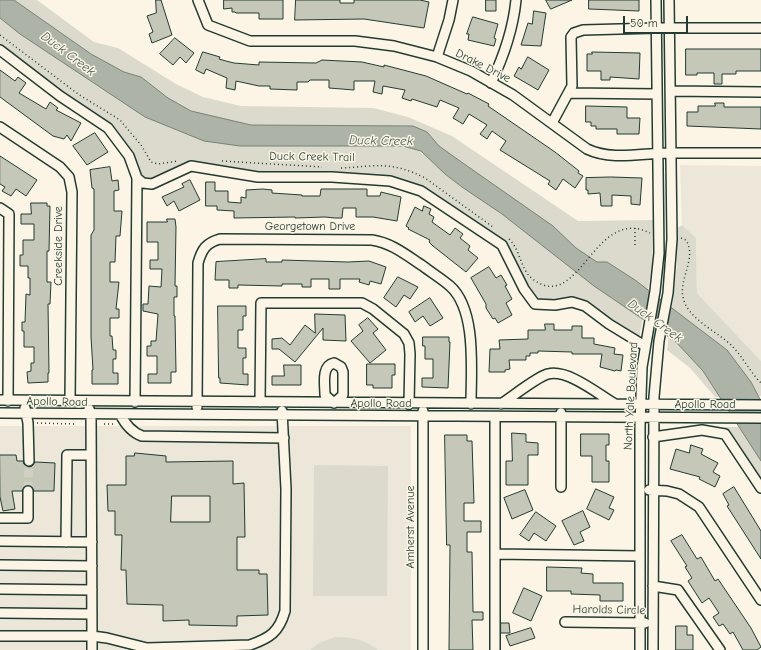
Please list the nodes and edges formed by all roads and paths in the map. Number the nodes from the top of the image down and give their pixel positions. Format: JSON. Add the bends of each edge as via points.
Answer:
{"nodes":[{"id":1,"x":198,"y":0,"type":"edge"},
{"id":2,"x":453,"y":0,"type":"edge"},
{"id":3,"x":516,"y":0,"type":"edge"},
{"id":4,"x":656,"y":0,"type":"edge"},
{"id":5,"x":669,"y":0,"type":"edge"},
{"id":6,"x":656,"y":28,"type":"junction"},
{"id":7,"x":669,"y":28,"type":"junction"},
{"id":8,"x":761,"y":28,"type":"edge"},
{"id":9,"x":0,"y":35,"type":"edge"},
{"id":10,"x":0,"y":50,"type":"edge"},
{"id":11,"x":437,"y":57,"type":"junction"},
{"id":12,"x":491,"y":83,"type":"junction"},
{"id":13,"x":670,"y":91,"type":"junction"},
{"id":14,"x":761,"y":92,"type":"edge"},
{"id":15,"x":569,"y":93,"type":"junction"},
{"id":16,"x":657,"y":94,"type":"junction"},
{"id":17,"x":552,"y":123,"type":"junction"},
{"id":18,"x":0,"y":127,"type":"edge"},
{"id":19,"x":658,"y":153,"type":"junction"},
{"id":20,"x":671,"y":153,"type":"junction"},
{"id":21,"x":761,"y":153,"type":"edge"},
{"id":22,"x":182,"y":160,"type":"dead end"},
{"id":23,"x":215,"y":160,"type":"dead end"},
{"id":24,"x":322,"y":168,"type":"dead end"},
{"id":25,"x":336,"y":168,"type":"dead end"},
{"id":26,"x":137,"y":178,"type":"junction"},
{"id":27,"x":0,"y":208,"type":"edge"},
{"id":28,"x":635,"y":228,"type":"junction"},
{"id":29,"x":498,"y":231,"type":"dead end"},
{"id":30,"x":651,"y":234,"type":"dead end"},
{"id":31,"x":504,"y":235,"type":"dead end"},
{"id":32,"x":679,"y":238,"type":"dead end"},
{"id":33,"x":635,"y":245,"type":"dead end"},
{"id":34,"x":645,"y":342,"type":"junction"},
{"id":35,"x":761,"y":383,"type":"edge"},
{"id":36,"x":4,"y":400,"type":"edge"},
{"id":37,"x":24,"y":401,"type":"junction"},
{"id":38,"x":70,"y":401,"type":"junction"},
{"id":39,"x":82,"y":401,"type":"junction"},
{"id":40,"x":135,"y":402,"type":"junction"},
{"id":41,"x":198,"y":402,"type":"junction"},
{"id":42,"x":260,"y":402,"type":"junction"},
{"id":43,"x":272,"y":402,"type":"junction"},
{"id":44,"x":334,"y":403,"type":"junction"},
{"id":45,"x":409,"y":404,"type":"junction"},
{"id":46,"x":423,"y":404,"type":"junction"},
{"id":47,"x":471,"y":404,"type":"junction"},
{"id":48,"x":501,"y":404,"type":"junction"},
{"id":49,"x":653,"y":404,"type":"junction"},
{"id":50,"x":561,"y":405,"type":"junction"},
{"id":51,"x":616,"y":405,"type":"junction"},
{"id":52,"x":641,"y":405,"type":"junction"},
{"id":53,"x":761,"y":405,"type":"edge"},
{"id":54,"x":0,"y":413,"type":"edge"},
{"id":55,"x":26,"y":413,"type":"junction"},
{"id":56,"x":91,"y":414,"type":"junction"},
{"id":57,"x":120,"y":414,"type":"junction"},
{"id":58,"x":197,"y":415,"type":"junction"},
{"id":59,"x":283,"y":415,"type":"junction"},
{"id":60,"x":334,"y":416,"type":"junction"},
{"id":61,"x":423,"y":416,"type":"junction"},
{"id":62,"x":496,"y":417,"type":"junction"},
{"id":63,"x":561,"y":417,"type":"junction"},
{"id":64,"x":640,"y":417,"type":"junction"},
{"id":65,"x":653,"y":417,"type":"junction"},
{"id":66,"x":761,"y":418,"type":"edge"},
{"id":67,"x":653,"y":437,"type":"junction"},
{"id":68,"x":284,"y":438,"type":"junction"},
{"id":69,"x":92,"y":455,"type":"junction"},
{"id":70,"x":29,"y":461,"type":"tunnel mouth"},
{"id":71,"x":561,"y":487,"type":"dead end"},
{"id":72,"x":761,"y":488,"type":"edge"},
{"id":73,"x":640,"y":490,"type":"junction"},
{"id":74,"x":653,"y":490,"type":"junction"},
{"id":75,"x":28,"y":491,"type":"tunnel mouth"},
{"id":76,"x":0,"y":518,"type":"edge"},
{"id":77,"x":0,"y":541,"type":"edge"},
{"id":78,"x":66,"y":542,"type":"junction"},
{"id":79,"x":92,"y":542,"type":"junction"},
{"id":80,"x":496,"y":554,"type":"junction"},
{"id":81,"x":640,"y":556,"type":"junction"},
{"id":82,"x":0,"y":566,"type":"edge"},
{"id":83,"x":92,"y":566,"type":"junction"},
{"id":84,"x":653,"y":586,"type":"junction"},
{"id":85,"x":0,"y":589,"type":"edge"},
{"id":86,"x":92,"y":590,"type":"junction"},
{"id":87,"x":761,"y":600,"type":"edge"},
{"id":88,"x":0,"y":613,"type":"edge"},
{"id":89,"x":92,"y":614,"type":"junction"},
{"id":90,"x":564,"y":622,"type":"dead end"},
{"id":91,"x":640,"y":623,"type":"junction"},
{"id":92,"x":653,"y":623,"type":"junction"},
{"id":93,"x":0,"y":636,"type":"edge"},
{"id":94,"x":92,"y":636,"type":"junction"},
{"id":95,"x":92,"y":650,"type":"edge"},
{"id":96,"x":423,"y":650,"type":"edge"},
{"id":97,"x":496,"y":650,"type":"edge"},
{"id":98,"x":640,"y":650,"type":"edge"},
{"id":99,"x":653,"y":650,"type":"edge"},
{"id":100,"x":720,"y":650,"type":"edge"}],
"edges":[{"from":1,"to":11,"type":"street","name":"Drake Drive","via":[[208,25],[250,41],[355,41],[394,46]]},
{"from":2,"to":11,"type":"street"},
{"from":3,"to":12,"type":"street","via":[[505,53]]},
{"from":4,"to":6,"type":"street","name":"North Yale Boulevard"},
{"from":5,"to":7,"type":"street","name":"North Yale Boulevard"},
{"from":6,"to":7,"type":"street"},
{"from":6,"to":15,"type":"street","via":[[583,30],[574,33],[571,37],[572,86]]},
{"from":6,"to":16,"type":"street","name":"North Yale Boulevard"},
{"from":7,"to":8,"type":"street"},
{"from":7,"to":13,"type":"street","name":"North Yale Boulevard"},
{"from":9,"to":22,"type":"path","via":[[78,94],[120,120],[138,140],[151,162],[158,164]]},
{"from":10,"to":26,"type":"street","via":[[60,96],[108,128],[129,156]]},
{"from":11,"to":12,"type":"street","name":"Drake Drive","via":[[471,71]]},
{"from":12,"to":17,"type":"street","name":"Drake Drive","via":[[513,95]]},
{"from":13,"to":14,"type":"street"},
{"from":13,"to":20,"type":"street","name":"North Yale Boulevard"},
{"from":15,"to":16,"type":"street"},
{"from":15,"to":17,"type":"street"},
{"from":16,"to":19,"type":"street","name":"North Yale Boulevard"},
{"from":17,"to":19,"type":"street","name":"Drake Drive","via":[[597,154],[609,156]]},
{"from":18,"to":38,"type":"street","name":"Creekside Drive","via":[[60,167],[69,177],[72,192]]},
{"from":19,"to":20,"type":"street","name":"Drake Drive"},
{"from":19,"to":34,"type":"street","name":"North Yale Boulevard","via":[[659,253]]},
{"from":20,"to":21,"type":"street","name":"Drake Drive"},
{"from":20,"to":49,"type":"street","name":"North Yale Boulevard","via":[[672,238],[668,293],[659,341]]},
{"from":23,"to":24,"type":"path","name":"Duck Creek Trail"},
{"from":25,"to":29,"type":"path","name":"Duck Creek Trail","via":[[386,165],[407,169],[425,178]]},
{"from":26,"to":34,"type":"street","via":[[143,183],[152,184],[191,166],[258,177],[332,177],[390,181],[409,187],[421,191],[502,246],[524,289],[535,304],[555,305],[572,302],[585,306],[608,324]]},
{"from":26,"to":40,"type":"street"},
{"from":27,"to":36,"type":"street","via":[[9,214]]},
{"from":28,"to":30,"type":"path"},
{"from":28,"to":31,"type":"path","via":[[617,231],[569,280],[557,286],[539,284],[530,278],[515,246]]},
{"from":28,"to":33,"type":"path"},
{"from":32,"to":35,"type":"path","via":[[686,240],[688,244],[688,266],[682,292],[685,305],[699,320],[732,346]]},
{"from":34,"to":52,"type":"street","name":"North Yale Boulevard"},
{"from":36,"to":37,"type":"street","name":"Apollo Road"},
{"from":37,"to":38,"type":"street","name":"Apollo Road"},
{"from":37,"to":55,"type":"street"},
{"from":38,"to":39,"type":"street","name":"Apollo Road"},
{"from":39,"to":40,"type":"street","name":"Apollo Road"},
{"from":39,"to":56,"type":"street"},
{"from":40,"to":41,"type":"street","name":"Apollo Road"},
{"from":41,"to":42,"type":"street","name":"Apollo Road"},
{"from":41,"to":47,"type":"street","name":"Georgetown Drive","via":[[198,264],[202,250],[211,242],[220,239],[372,240],[398,248],[451,287],[469,321]]},
{"from":41,"to":58,"type":"street","name":"Georgetown Drive"},
{"from":42,"to":43,"type":"street","name":"Apollo Road"},
{"from":42,"to":45,"type":"street","via":[[261,303],[362,303],[404,334],[409,343]]},
{"from":43,"to":44,"type":"street","name":"Apollo Road"},
{"from":43,"to":59,"type":"street","via":[[281,409]]},
{"from":44,"to":45,"type":"street","name":"Apollo Road"},
{"from":44,"to":60,"type":"street"},
{"from":45,"to":46,"type":"street","name":"Apollo Road"},
{"from":46,"to":47,"type":"street","name":"Apollo Road"},
{"from":46,"to":61,"type":"street","name":"Amherst Avenue"},
{"from":47,"to":48,"type":"street","name":"Apollo Road"},
{"from":48,"to":50,"type":"street","name":"Apollo Road"},
{"from":48,"to":51,"type":"street","via":[[547,374],[557,373],[567,375]]},
{"from":49,"to":52,"type":"street","name":"Apollo Road"},
{"from":49,"to":53,"type":"street","name":"Apollo Road"},
{"from":49,"to":65,"type":"street","name":"North Yale Boulevard"},
{"from":50,"to":51,"type":"street","name":"Apollo Road"},
{"from":50,"to":63,"type":"street"},
{"from":51,"to":52,"type":"street","name":"Apollo Road"},
{"from":52,"to":64,"type":"street","name":"North Yale Boulevard"},
{"from":54,"to":55,"type":"street","name":"Apollo Road"},
{"from":55,"to":56,"type":"street","name":"Apollo Road"},
{"from":55,"to":70,"type":"street"},
{"from":56,"to":57,"type":"street","name":"Apollo Road"},
{"from":56,"to":69,"type":"street"},
{"from":57,"to":58,"type":"street","name":"Apollo Road"},
{"from":57,"to":68,"type":"street","via":[[125,424],[134,433],[142,436]]},
{"from":58,"to":59,"type":"street","name":"Apollo Road"},
{"from":59,"to":60,"type":"street","name":"Apollo Road"},
{"from":59,"to":68,"type":"street"},
{"from":60,"to":61,"type":"street","name":"Apollo Road"},
{"from":61,"to":62,"type":"street","name":"Apollo Road"},
{"from":61,"to":96,"type":"street","name":"Amherst Avenue"},
{"from":62,"to":63,"type":"street","name":"Apollo Road"},
{"from":62,"to":80,"type":"street"},
{"from":63,"to":64,"type":"street","name":"Apollo Road"},
{"from":63,"to":71,"type":"street"},
{"from":64,"to":65,"type":"street","name":"Apollo Road"},
{"from":64,"to":73,"type":"street","name":"North Yale Boulevard"},
{"from":65,"to":66,"type":"street","name":"Apollo Road"},
{"from":65,"to":67,"type":"street","name":"North Yale Boulevard"},
{"from":67,"to":72,"type":"street","via":[[702,430],[725,434]]},
{"from":67,"to":74,"type":"street","name":"North Yale Boulevard"},
{"from":68,"to":94,"type":"street","via":[[285,612],[274,634],[250,645],[147,648]]},
{"from":69,"to":78,"type":"street","via":[[67,455]]},
{"from":69,"to":79,"type":"street"},
{"from":73,"to":74,"type":"street"},
{"from":73,"to":81,"type":"street","name":"North Yale Boulevard"},
{"from":74,"to":84,"type":"street","name":"North Yale Boulevard"},
{"from":74,"to":87,"type":"street","via":[[679,494],[699,507]]},
{"from":75,"to":76,"type":"street","via":[[28,518]]},
{"from":77,"to":78,"type":"street"},
{"from":78,"to":79,"type":"street"},
{"from":79,"to":83,"type":"street"},
{"from":80,"to":81,"type":"street"},
{"from":80,"to":97,"type":"street"},
{"from":81,"to":91,"type":"street","name":"North Yale Boulevard"},
{"from":82,"to":83,"type":"street"},
{"from":83,"to":86,"type":"street"},
{"from":84,"to":92,"type":"street","name":"North Yale Boulevard"},
{"from":84,"to":100,"type":"street","via":[[678,590]]},
{"from":85,"to":86,"type":"street"},
{"from":86,"to":89,"type":"street"},
{"from":88,"to":89,"type":"street"},
{"from":89,"to":94,"type":"street"},
{"from":90,"to":91,"type":"street","name":"Harolds Circle"},
{"from":91,"to":92,"type":"street","name":"Harolds Circle"},
{"from":91,"to":98,"type":"street","name":"North Yale Boulevard"},
{"from":92,"to":99,"type":"street","name":"North Yale Boulevard"},
{"from":93,"to":94,"type":"street"},
{"from":94,"to":95,"type":"street"}]}
